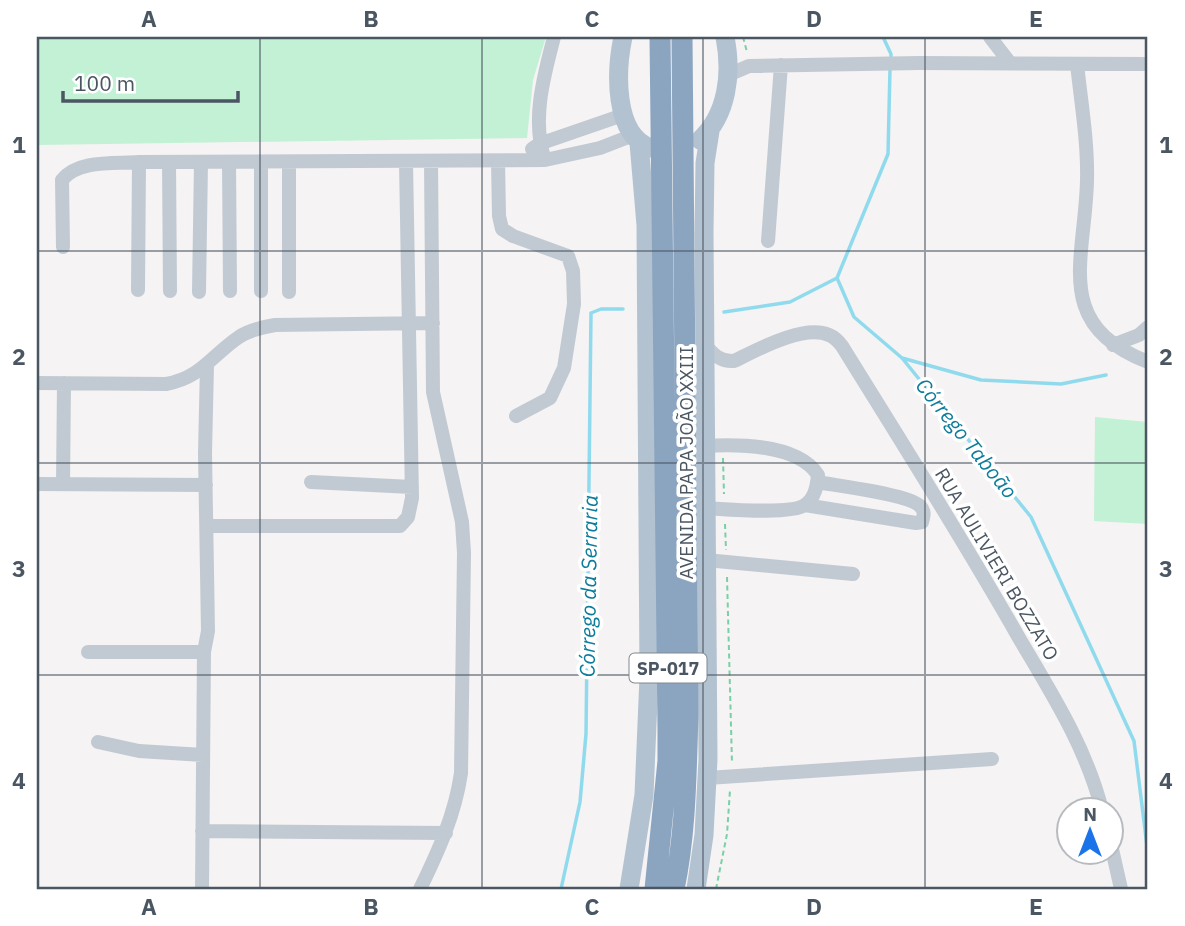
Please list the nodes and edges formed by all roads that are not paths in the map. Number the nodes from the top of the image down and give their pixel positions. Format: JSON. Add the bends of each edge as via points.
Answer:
{"nodes":[{"id":1,"x":554,"y":37,"type":"edge"},
{"id":2,"x":623,"y":37,"type":"edge"},
{"id":3,"x":660,"y":37,"type":"edge"},
{"id":4,"x":682,"y":37,"type":"edge"},
{"id":5,"x":990,"y":37,"type":"edge"},
{"id":6,"x":727,"y":45,"type":"edge"},
{"id":7,"x":989,"y":63,"type":"junction"},
{"id":8,"x":1010,"y":63,"type":"junction"},
{"id":9,"x":1077,"y":64,"type":"junction"},
{"id":10,"x":1148,"y":64,"type":"edge"},
{"id":11,"x":780,"y":65,"type":"junction"},
{"id":12,"x":749,"y":66,"type":"junction"},
{"id":13,"x":728,"y":75,"type":"junction"},
{"id":14,"x":623,"y":115,"type":"junction"},
{"id":15,"x":710,"y":131,"type":"junction"},
{"id":16,"x":635,"y":140,"type":"junction"},
{"id":17,"x":540,"y":144,"type":"junction"},
{"id":18,"x":517,"y":160,"type":"junction"},
{"id":19,"x":545,"y":160,"type":"junction"},
{"id":20,"x":498,"y":161,"type":"junction"},
{"id":21,"x":139,"y":162,"type":"junction"},
{"id":22,"x":169,"y":162,"type":"junction"},
{"id":23,"x":201,"y":162,"type":"junction"},
{"id":24,"x":229,"y":162,"type":"junction"},
{"id":25,"x":261,"y":162,"type":"junction"},
{"id":26,"x":289,"y":162,"type":"junction"},
{"id":27,"x":406,"y":162,"type":"junction"},
{"id":28,"x":430,"y":162,"type":"junction"},
{"id":29,"x":768,"y":242,"type":"dead end"},
{"id":30,"x":63,"y":247,"type":"dead end"},
{"id":31,"x":138,"y":290,"type":"dead end"},
{"id":32,"x":170,"y":291,"type":"dead end"},
{"id":33,"x":230,"y":291,"type":"dead end"},
{"id":34,"x":261,"y":291,"type":"dead end"},
{"id":35,"x":199,"y":292,"type":"dead end"},
{"id":36,"x":289,"y":292,"type":"dead end"},
{"id":37,"x":408,"y":323,"type":"junction"},
{"id":38,"x":433,"y":323,"type":"junction"},
{"id":39,"x":1144,"y":331,"type":"edge"},
{"id":40,"x":704,"y":344,"type":"junction"},
{"id":41,"x":1113,"y":345,"type":"junction"},
{"id":42,"x":1147,"y":362,"type":"edge"},
{"id":43,"x":207,"y":365,"type":"junction"},
{"id":44,"x":37,"y":383,"type":"edge"},
{"id":45,"x":64,"y":383,"type":"junction"},
{"id":46,"x":516,"y":416,"type":"dead end"},
{"id":47,"x":694,"y":445,"type":"junction"},
{"id":48,"x":311,"y":482,"type":"dead end"},
{"id":49,"x":817,"y":482,"type":"junction"},
{"id":50,"x":37,"y":484,"type":"edge"},
{"id":51,"x":63,"y":484,"type":"junction"},
{"id":52,"x":206,"y":485,"type":"junction"},
{"id":53,"x":412,"y":487,"type":"junction"},
{"id":54,"x":805,"y":505,"type":"junction"},
{"id":55,"x":715,"y":509,"type":"junction"},
{"id":56,"x":207,"y":526,"type":"junction"},
{"id":57,"x":716,"y":561,"type":"junction"},
{"id":58,"x":852,"y":574,"type":"dead end"},
{"id":59,"x":88,"y":652,"type":"dead end"},
{"id":60,"x":204,"y":652,"type":"junction"},
{"id":61,"x":98,"y":742,"type":"dead end"},
{"id":62,"x":203,"y":755,"type":"junction"},
{"id":63,"x":992,"y":759,"type":"dead end"},
{"id":64,"x":707,"y":778,"type":"junction"},
{"id":65,"x":1098,"y":796,"type":"edge"},
{"id":66,"x":202,"y":831,"type":"junction"},
{"id":67,"x":446,"y":833,"type":"junction"},
{"id":68,"x":680,"y":861,"type":"junction"},
{"id":69,"x":1115,"y":866,"type":"edge"},
{"id":70,"x":202,"y":889,"type":"edge"},
{"id":71,"x":420,"y":889,"type":"edge"},
{"id":72,"x":629,"y":889,"type":"edge"},
{"id":73,"x":655,"y":889,"type":"edge"},
{"id":74,"x":674,"y":889,"type":"edge"},
{"id":75,"x":681,"y":889,"type":"edge"},
{"id":76,"x":696,"y":889,"type":"edge"},
{"id":77,"x":1121,"y":889,"type":"edge"}],
"edges":[{"from":1,"to":17,"type":"street","via":[[540,106]]},
{"from":2,"to":14,"type":"main road","name":"AVENIDA PAPA JOÃO XXIII"},
{"from":3,"to":47,"type":"highway","name":"AVENIDA PAPA JOÃO XXIII","number":"SP-017"},
{"from":4,"to":47,"type":"highway","name":"AVENIDA PAPA JOÃO XXIII","number":"SP-017"},
{"from":5,"to":7,"type":"street"},
{"from":5,"to":8,"type":"street"},
{"from":6,"to":12,"type":"street"},
{"from":6,"to":13,"type":"main road","name":"AVENIDA PAPA JOÃO XXIII"},
{"from":7,"to":8,"type":"street"},
{"from":7,"to":11,"type":"street"},
{"from":8,"to":9,"type":"street"},
{"from":9,"to":10,"type":"street"},
{"from":9,"to":41,"type":"street","via":[[1087,179],[1079,254],[1081,292],[1093,324]]},
{"from":11,"to":12,"type":"street"},
{"from":11,"to":29,"type":"street"},
{"from":12,"to":13,"type":"street"},
{"from":13,"to":15,"type":"main road","name":"AVENIDA PAPA JOÃO XXIII"},
{"from":14,"to":16,"type":"main road","name":"AVENIDA PAPA JOÃO XXIII"},
{"from":14,"to":17,"type":"street"},
{"from":15,"to":16,"type":"main road","via":[[687,148],[668,150]]},
{"from":15,"to":40,"type":"main road","name":"AVENIDA PAPA JOÃO XXIII","via":[[704,181]]},
{"from":16,"to":19,"type":"street"},
{"from":16,"to":72,"type":"main road","name":"AVENIDA PAPA JOÃO XXIII","via":[[646,225],[649,677],[644,795]]},
{"from":17,"to":18,"type":"street"},
{"from":17,"to":19,"type":"street"},
{"from":18,"to":19,"type":"street"},
{"from":18,"to":20,"type":"street"},
{"from":20,"to":28,"type":"street"},
{"from":20,"to":46,"type":"street","via":[[502,229],[568,256],[573,271],[574,304],[564,368],[550,398]]},
{"from":21,"to":22,"type":"street"},
{"from":21,"to":30,"type":"street","via":[[84,167],[67,174],[62,180]]},
{"from":21,"to":31,"type":"street"},
{"from":22,"to":23,"type":"street"},
{"from":22,"to":32,"type":"street"},
{"from":23,"to":24,"type":"street"},
{"from":23,"to":35,"type":"street"},
{"from":24,"to":25,"type":"street"},
{"from":24,"to":33,"type":"street"},
{"from":25,"to":26,"type":"street"},
{"from":25,"to":34,"type":"street"},
{"from":26,"to":27,"type":"street"},
{"from":26,"to":36,"type":"street"},
{"from":27,"to":28,"type":"street"},
{"from":27,"to":37,"type":"street"},
{"from":28,"to":38,"type":"street"},
{"from":37,"to":38,"type":"street"},
{"from":37,"to":43,"type":"street","via":[[258,328],[239,337]]},
{"from":37,"to":53,"type":"street"},
{"from":38,"to":67,"type":"street","via":[[433,392],[462,522],[464,553],[461,773]]},
{"from":39,"to":41,"type":"street"},
{"from":39,"to":42,"type":"street"},
{"from":40,"to":47,"type":"main road","name":"AVENIDA PAPA JOÃO XXIII"},
{"from":40,"to":65,"type":"street","name":"RUA AULIVIERI BOZZATO","via":[[726,362],[814,332],[831,335],[842,346],[1071,726]]},
{"from":41,"to":42,"type":"street"},
{"from":43,"to":45,"type":"street","via":[[181,381],[166,384]]},
{"from":43,"to":52,"type":"street"},
{"from":44,"to":45,"type":"street"},
{"from":45,"to":51,"type":"street"},
{"from":47,"to":49,"type":"street","via":[[736,444],[790,454],[812,465]]},
{"from":47,"to":55,"type":"main road","name":"AVENIDA PAPA JOÃO XXIII"},
{"from":47,"to":68,"type":"highway","name":"AVENIDA PAPA JOÃO XXIII","number":"SP-017"},
{"from":47,"to":73,"type":"highway","name":"AVENIDA PAPA JOÃO XXIII","number":"SP-017"},
{"from":48,"to":53,"type":"street"},
{"from":49,"to":54,"type":"street","via":[[816,492]]},
{"from":49,"to":54,"type":"street","via":[[907,499],[925,513],[922,522],[916,523]]},
{"from":50,"to":51,"type":"street"},
{"from":51,"to":52,"type":"street"},
{"from":52,"to":56,"type":"street"},
{"from":53,"to":56,"type":"street","via":[[408,517],[400,526]]},
{"from":54,"to":55,"type":"street"},
{"from":55,"to":57,"type":"main road","name":"AVENIDA PAPA JOÃO XXIII"},
{"from":56,"to":60,"type":"street"},
{"from":57,"to":58,"type":"street"},
{"from":57,"to":64,"type":"main road","name":"AVENIDA PAPA JOÃO XXIII"},
{"from":59,"to":60,"type":"street"},
{"from":60,"to":62,"type":"street"},
{"from":61,"to":62,"type":"street","via":[[139,751]]},
{"from":62,"to":66,"type":"street"},
{"from":63,"to":64,"type":"street"},
{"from":64,"to":76,"type":"main road","name":"AVENIDA PAPA JOÃO XXIII"},
{"from":66,"to":67,"type":"street"},
{"from":66,"to":70,"type":"street"},
{"from":67,"to":71,"type":"street"},
{"from":68,"to":74,"type":"highway","name":"AVENIDA PAPA JOÃO XXIII","number":"SP-017"},
{"from":68,"to":75,"type":"highway"},
{"from":69,"to":77,"type":"street"}]}
